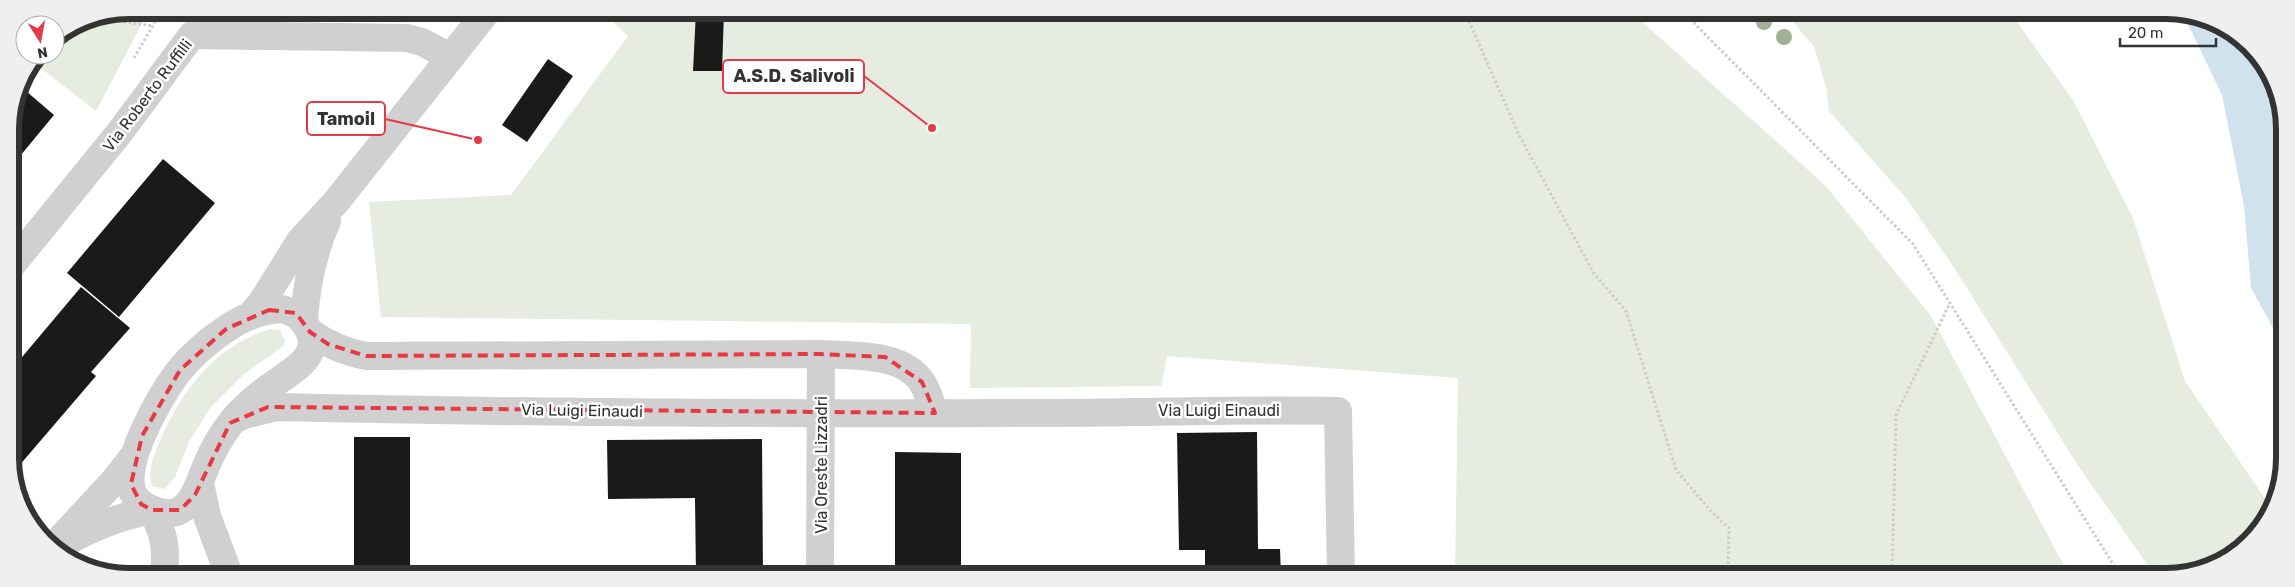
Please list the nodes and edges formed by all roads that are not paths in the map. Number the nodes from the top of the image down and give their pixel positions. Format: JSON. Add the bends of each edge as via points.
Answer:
{"nodes":[{"id":1,"x":481,"y":19,"type":"edge"},
{"id":2,"x":450,"y":57,"type":"junction"},
{"id":3,"x":336,"y":202,"type":"junction"},
{"id":4,"x":19,"y":256,"type":"edge"},
{"id":5,"x":250,"y":316,"type":"junction"},
{"id":6,"x":307,"y":327,"type":"junction"},
{"id":7,"x":821,"y":354,"type":"junction"},
{"id":8,"x":935,"y":413,"type":"junction"},
{"id":9,"x":822,"y":414,"type":"junction"},
{"id":10,"x":232,"y":421,"type":"junction"},
{"id":11,"x":136,"y":452,"type":"junction"},
{"id":12,"x":200,"y":484,"type":"junction"},
{"id":13,"x":152,"y":510,"type":"junction"},
{"id":14,"x":58,"y":543,"type":"edge"},
{"id":15,"x":60,"y":544,"type":"edge"},
{"id":16,"x":164,"y":568,"type":"edge"},
{"id":17,"x":226,"y":568,"type":"edge"},
{"id":18,"x":820,"y":568,"type":"edge"},
{"id":19,"x":1341,"y":568,"type":"edge"}],
"edges":[{"from":1,"to":2,"type":"street"},
{"from":2,"to":3,"type":"street"},
{"from":2,"to":4,"type":"street","name":"Via Roberto Ruffilli","via":[[407,38],[192,35],[120,132]]},
{"from":3,"to":5,"type":"street","via":[[300,241]]},
{"from":3,"to":6,"type":"street","via":[[314,254],[308,278]]},
{"from":5,"to":6,"type":"street","via":[[282,309],[296,313]]},
{"from":5,"to":11,"type":"street","via":[[226,329],[180,370],[149,421]]},
{"from":6,"to":7,"type":"street","via":[[328,344],[366,356]]},
{"from":6,"to":10,"type":"street","via":[[310,352],[306,360],[298,369],[261,393]]},
{"from":7,"to":8,"type":"street","via":[[892,361],[922,382]]},
{"from":7,"to":9,"type":"street","name":"Via Oreste Lizzadri"},
{"from":8,"to":9,"type":"street","name":"Via Luigi Einaudi"},
{"from":8,"to":19,"type":"street","name":"Via Luigi Einaudi","via":[[1338,411]]},
{"from":9,"to":10,"type":"street","name":"Via Luigi Einaudi","via":[[277,407]]},
{"from":9,"to":18,"type":"street","name":"Via Oreste Lizzadri"},
{"from":10,"to":12,"type":"street","via":[[211,455]]},
{"from":11,"to":13,"type":"street","via":[[131,484],[133,494]]},
{"from":11,"to":14,"type":"street"},
{"from":12,"to":13,"type":"street","via":[[195,495],[180,510],[164,513]]},
{"from":12,"to":17,"type":"street","via":[[207,516]]},
{"from":13,"to":15,"type":"street","via":[[112,519]]},
{"from":13,"to":16,"type":"street","via":[[166,547]]}]}
